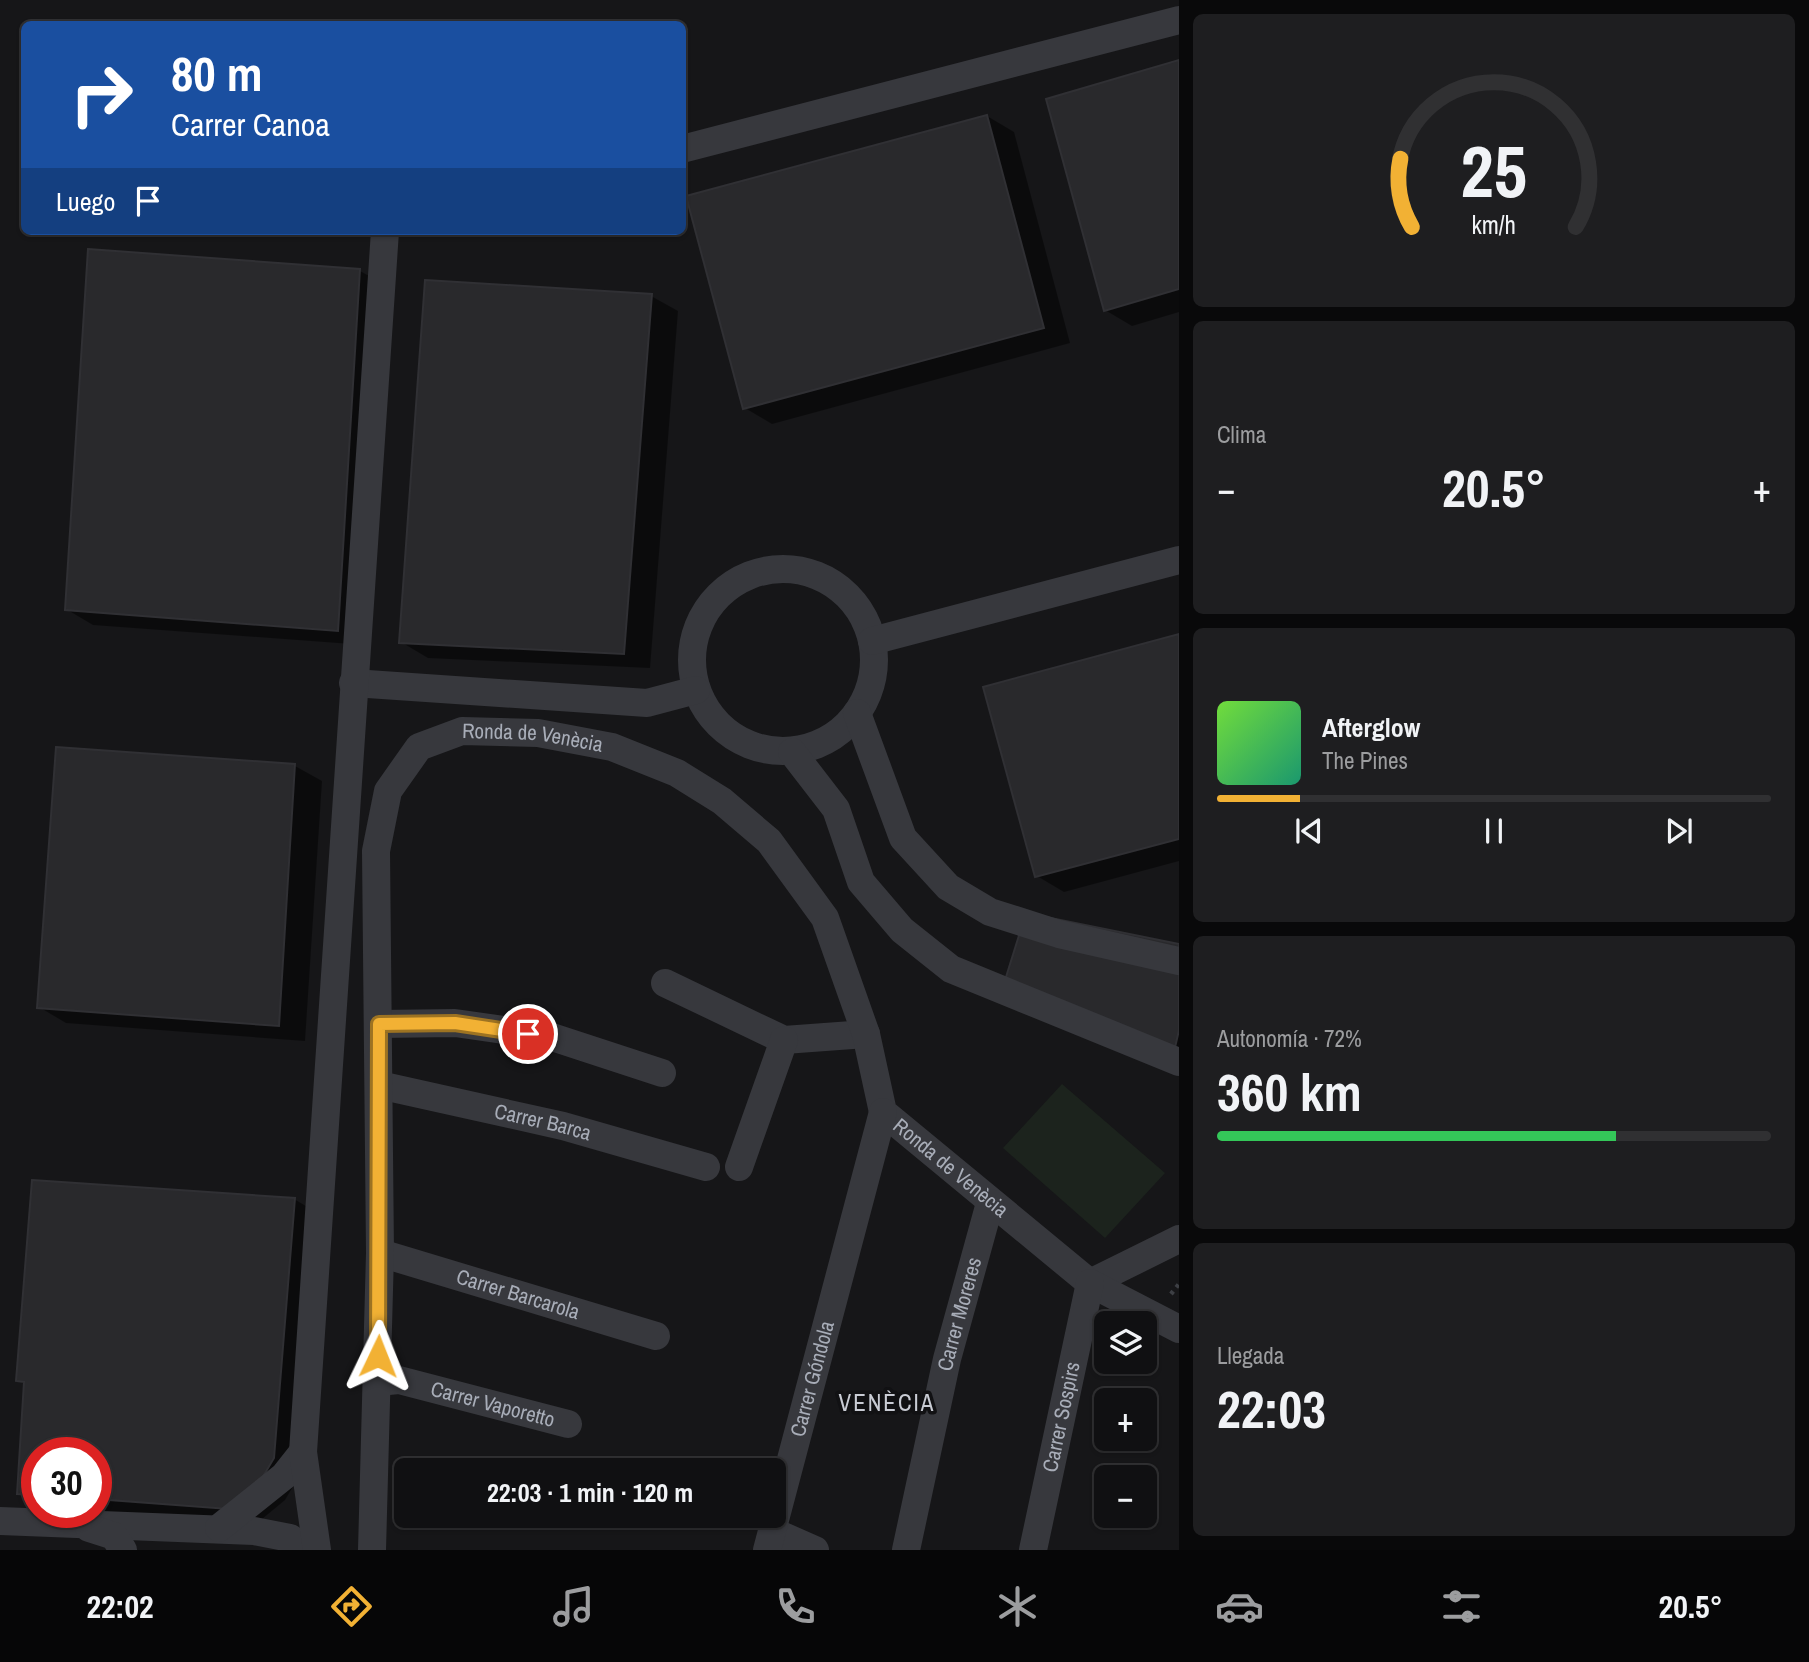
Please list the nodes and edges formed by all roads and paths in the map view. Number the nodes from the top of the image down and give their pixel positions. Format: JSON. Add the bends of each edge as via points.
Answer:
{"nodes":[{"id":1,"x":1179,"y":20,"type":"edge"},
{"id":2,"x":686,"y":148,"type":"edge"},
{"id":3,"x":385,"y":235,"type":"edge"},
{"id":4,"x":1179,"y":560,"type":"edge"},
{"id":5,"x":872,"y":641,"type":"junction"},
{"id":6,"x":353,"y":683,"type":"junction"},
{"id":7,"x":696,"y":690,"type":"junction"},
{"id":8,"x":858,"y":713,"type":"junction"},
{"id":9,"x":792,"y":752,"type":"junction"},
{"id":10,"x":1179,"y":961,"type":"edge"},
{"id":11,"x":665,"y":983,"type":"dead end"},
{"id":12,"x":379,"y":1024,"type":"junction"},
{"id":13,"x":866,"y":1034,"type":"junction"},
{"id":14,"x":784,"y":1040,"type":"junction"},
{"id":15,"x":1179,"y":1062,"type":"edge"},
{"id":16,"x":662,"y":1073,"type":"dead end"},
{"id":17,"x":379,"y":1085,"type":"junction"},
{"id":18,"x":883,"y":1112,"type":"junction"},
{"id":19,"x":706,"y":1167,"type":"dead end"},
{"id":20,"x":739,"y":1167,"type":"dead end"},
{"id":21,"x":989,"y":1203,"type":"junction"},
{"id":22,"x":1179,"y":1238,"type":"edge"},
{"id":23,"x":380,"y":1253,"type":"junction"},
{"id":24,"x":1090,"y":1283,"type":"junction"},
{"id":25,"x":1179,"y":1329,"type":"edge"},
{"id":26,"x":656,"y":1336,"type":"dead end"},
{"id":27,"x":377,"y":1382,"type":"junction"},
{"id":28,"x":568,"y":1424,"type":"dead end"},
{"id":29,"x":303,"y":1452,"type":"junction"},
{"id":30,"x":0,"y":1521,"type":"edge"},
{"id":31,"x":21,"y":1522,"type":"edge"},
{"id":32,"x":112,"y":1527,"type":"edge"},
{"id":33,"x":89,"y":1528,"type":"edge"},
{"id":34,"x":212,"y":1529,"type":"junction"},
{"id":35,"x":770,"y":1541,"type":"edge"},
{"id":36,"x":123,"y":1550,"type":"edge"},
{"id":37,"x":150,"y":1550,"type":"edge"},
{"id":38,"x":307,"y":1550,"type":"edge"},
{"id":39,"x":317,"y":1550,"type":"edge"},
{"id":40,"x":372,"y":1550,"type":"edge"},
{"id":41,"x":815,"y":1550,"type":"edge"},
{"id":42,"x":906,"y":1550,"type":"edge"},
{"id":43,"x":1033,"y":1550,"type":"edge"}],
"edges":[{"from":1,"to":2,"type":"street"},
{"from":3,"to":6,"type":"street"},
{"from":4,"to":5,"type":"street"},
{"from":5,"to":7,"type":"street","via":[[862,614],[843,591],[826,580],[788,569],[758,572],[732,584],[700,622],[691,661]]},
{"from":5,"to":8,"type":"street","via":[[872,678]]},
{"from":6,"to":7,"type":"street","via":[[646,703]]},
{"from":6,"to":29,"type":"street"},
{"from":7,"to":9,"type":"street","via":[[710,717],[733,738],[761,750]]},
{"from":8,"to":9,"type":"street","via":[[840,732],[817,746]]},
{"from":8,"to":10,"type":"street","via":[[903,838],[948,887],[990,912],[1059,934]]},
{"from":9,"to":15,"type":"street","via":[[836,809],[861,882],[902,930],[951,969]]},
{"from":11,"to":14,"type":"street"},
{"from":12,"to":13,"type":"street","name":"Ronda de Venècia","via":[[376,850],[388,791],[419,747],[462,732],[538,733],[612,747],[677,773],[769,841],[825,918]]},
{"from":12,"to":16,"type":"street","via":[[455,1023],[552,1037]]},
{"from":12,"to":17,"type":"street","name":"Ronda de Venècia"},
{"from":13,"to":14,"type":"street"},
{"from":13,"to":18,"type":"street","name":"Ronda de Venècia"},
{"from":14,"to":20,"type":"street"},
{"from":17,"to":19,"type":"street","name":"Carrer Barca","via":[[564,1126]]},
{"from":17,"to":23,"type":"street","name":"Ronda de Venècia"},
{"from":18,"to":21,"type":"street","name":"Ronda de Venècia"},
{"from":18,"to":35,"type":"street","name":"Carrer Góndola"},
{"from":21,"to":24,"type":"street","name":"Ronda de Venècia"},
{"from":21,"to":42,"type":"street","name":"Carrer Moreres","via":[[947,1359]]},
{"from":22,"to":24,"type":"street"},
{"from":23,"to":26,"type":"street","name":"Carrer Barcarola"},
{"from":23,"to":27,"type":"street","name":"Ronda de Venècia"},
{"from":24,"to":25,"type":"street","name":"Ronda de Venècia"},
{"from":24,"to":43,"type":"street","name":"Carrer Sospirs"},
{"from":27,"to":28,"type":"street","name":"Carrer Vaporetto","via":[[399,1380]]},
{"from":27,"to":40,"type":"street","name":"Ronda de Venècia"},
{"from":29,"to":34,"type":"street","via":[[284,1476]]},
{"from":29,"to":39,"type":"street"},
{"from":30,"to":31,"type":"street"},
{"from":32,"to":34,"type":"street"},
{"from":33,"to":36,"type":"street","via":[[114,1536]]},
{"from":34,"to":37,"type":"street"},
{"from":34,"to":38,"type":"street","via":[[290,1538]]},
{"from":35,"to":41,"type":"street"}]}
